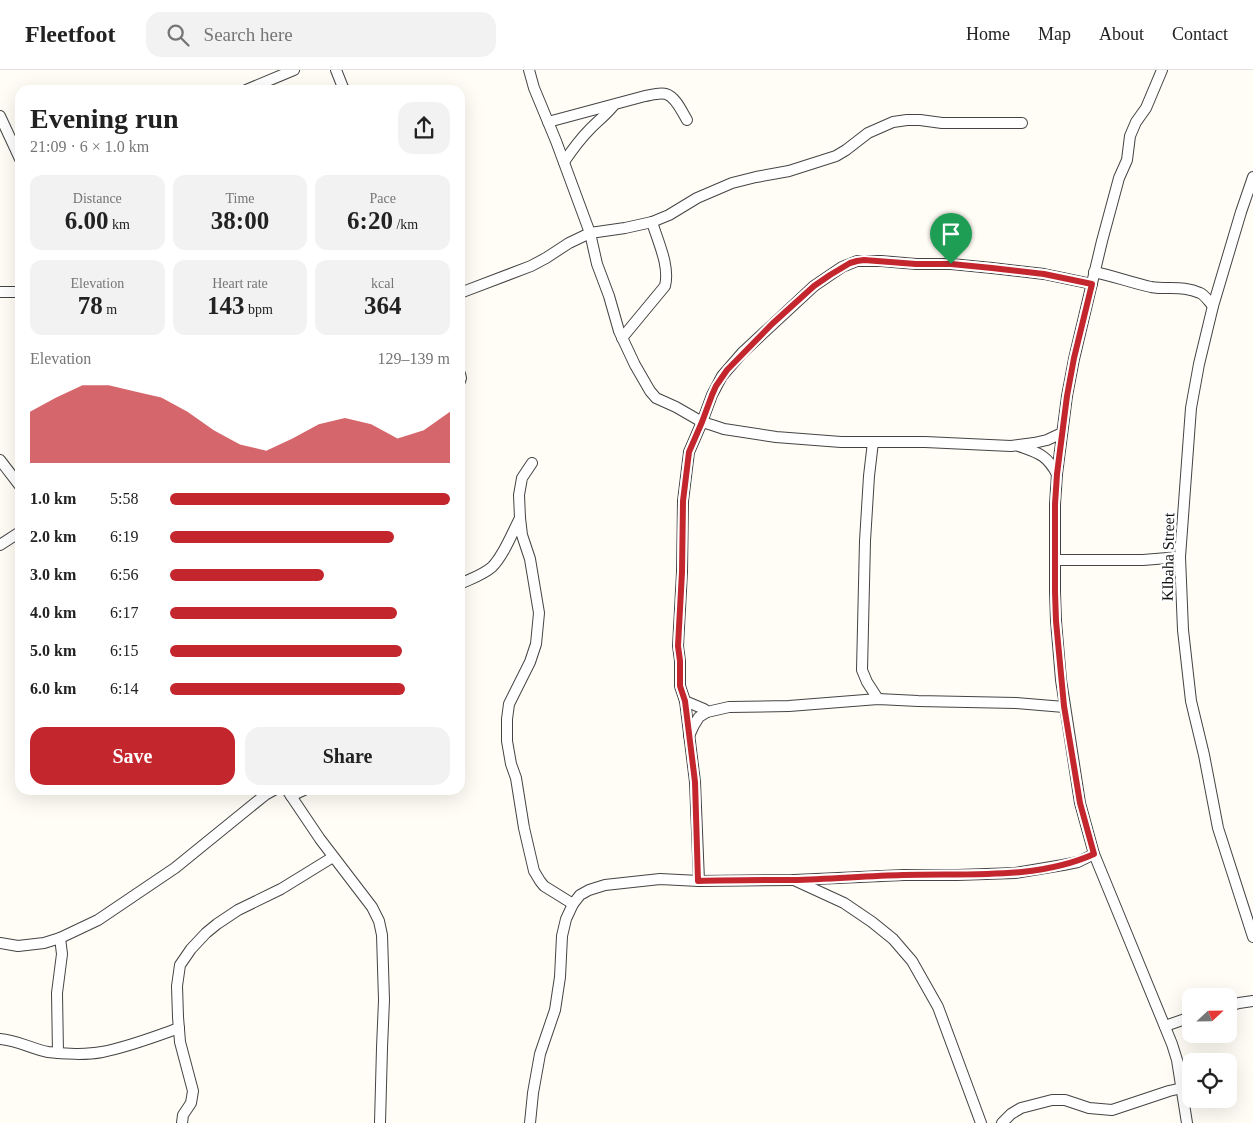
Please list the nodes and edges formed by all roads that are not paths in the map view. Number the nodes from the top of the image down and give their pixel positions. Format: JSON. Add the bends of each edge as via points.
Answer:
{"nodes":[{"id":1,"x":294,"y":70,"type":"edge"},
{"id":2,"x":336,"y":70,"type":"edge"},
{"id":3,"x":529,"y":70,"type":"edge"},
{"id":4,"x":1162,"y":70,"type":"edge"},
{"id":5,"x":258,"y":85,"type":"edge"},
{"id":6,"x":342,"y":85,"type":"edge"},
{"id":7,"x":615,"y":105,"type":"junction"},
{"id":8,"x":0,"y":116,"type":"edge"},
{"id":9,"x":687,"y":120,"type":"dead end"},
{"id":10,"x":548,"y":122,"type":"junction"},
{"id":11,"x":1022,"y":123,"type":"dead end"},
{"id":12,"x":15,"y":148,"type":"edge"},
{"id":13,"x":564,"y":162,"type":"junction"},
{"id":14,"x":1253,"y":177,"type":"edge"},
{"id":15,"x":652,"y":222,"type":"junction"},
{"id":16,"x":590,"y":233,"type":"junction"},
{"id":17,"x":1094,"y":272,"type":"junction"},
{"id":18,"x":1092,"y":284,"type":"junction"},
{"id":19,"x":465,"y":291,"type":"edge"},
{"id":20,"x":0,"y":292,"type":"edge"},
{"id":21,"x":15,"y":292,"type":"edge"},
{"id":22,"x":1213,"y":306,"type":"junction"},
{"id":23,"x":622,"y":338,"type":"junction"},
{"id":24,"x":702,"y":422,"type":"junction"},
{"id":25,"x":1062,"y":433,"type":"junction"},
{"id":26,"x":873,"y":442,"type":"junction"},
{"id":27,"x":1017,"y":445,"type":"junction"},
{"id":28,"x":0,"y":460,"type":"edge"},
{"id":29,"x":532,"y":463,"type":"dead end"},
{"id":30,"x":1057,"y":474,"type":"junction"},
{"id":31,"x":15,"y":480,"type":"edge"},
{"id":32,"x":520,"y":518,"type":"junction"},
{"id":33,"x":15,"y":535,"type":"edge"},
{"id":34,"x":0,"y":545,"type":"edge"},
{"id":35,"x":1180,"y":557,"type":"junction"},
{"id":36,"x":1055,"y":560,"type":"junction"},
{"id":37,"x":465,"y":582,"type":"edge"},
{"id":38,"x":878,"y":699,"type":"junction"},
{"id":39,"x":685,"y":701,"type":"junction"},
{"id":40,"x":1064,"y":706,"type":"junction"},
{"id":41,"x":708,"y":712,"type":"junction"},
{"id":42,"x":689,"y":736,"type":"junction"},
{"id":43,"x":265,"y":795,"type":"edge"},
{"id":44,"x":290,"y":795,"type":"edge"},
{"id":45,"x":1094,"y":854,"type":"junction"},
{"id":46,"x":333,"y":856,"type":"junction"},
{"id":47,"x":794,"y":880,"type":"junction"},
{"id":48,"x":698,"y":881,"type":"junction"},
{"id":49,"x":573,"y":904,"type":"junction"},
{"id":50,"x":1253,"y":937,"type":"edge"},
{"id":51,"x":60,"y":938,"type":"junction"},
{"id":52,"x":0,"y":943,"type":"edge"},
{"id":53,"x":1253,"y":1001,"type":"edge"},
{"id":54,"x":1238,"y":1003,"type":"edge"},
{"id":55,"x":1182,"y":1020,"type":"edge"},
{"id":56,"x":1165,"y":1026,"type":"junction"},
{"id":57,"x":179,"y":1028,"type":"junction"},
{"id":58,"x":0,"y":1039,"type":"edge"},
{"id":59,"x":58,"y":1052,"type":"junction"},
{"id":60,"x":1182,"y":1088,"type":"joint"},
{"id":61,"x":1185,"y":1108,"type":"edge"},
{"id":62,"x":178,"y":1122,"type":"edge"},
{"id":63,"x":380,"y":1123,"type":"edge"},
{"id":64,"x":530,"y":1123,"type":"edge"},
{"id":65,"x":980,"y":1123,"type":"edge"},
{"id":66,"x":1002,"y":1123,"type":"edge"},
{"id":67,"x":1187,"y":1123,"type":"edge"}],
"edges":[{"from":1,"to":5,"type":"street"},
{"from":2,"to":6,"type":"street"},
{"from":3,"to":10,"type":"street"},
{"from":4,"to":17,"type":"street","via":[[1130,136],[1127,160],[1117,185]]},
{"from":7,"to":9,"type":"street","via":[[645,96],[667,94]]},
{"from":7,"to":10,"type":"street"},
{"from":7,"to":13,"type":"street","via":[[571,150]]},
{"from":8,"to":12,"type":"street"},
{"from":10,"to":13,"type":"street"},
{"from":11,"to":15,"type":"street","via":[[894,122],[868,133],[836,156],[789,171],[732,183]]},
{"from":13,"to":16,"type":"street"},
{"from":14,"to":22,"type":"street","name":"KIbaha Street"},
{"from":15,"to":16,"type":"street"},
{"from":15,"to":23,"type":"street","via":[[666,267],[665,286]]},
{"from":16,"to":19,"type":"street","via":[[531,266]]},
{"from":16,"to":23,"type":"street"},
{"from":17,"to":18,"type":"street"},
{"from":17,"to":22,"type":"street","via":[[1149,287],[1188,289],[1202,294]]},
{"from":18,"to":24,"type":"street","via":[[1027,272],[951,264],[864,260],[850,263],[814,286],[742,353],[716,386]]},
{"from":18,"to":25,"type":"street","via":[[1074,358]]},
{"from":20,"to":21,"type":"street"},
{"from":22,"to":35,"type":"street","name":"KIbaha Street","via":[[1191,408]]},
{"from":23,"to":24,"type":"street","via":[[652,394]]},
{"from":24,"to":26,"type":"street","via":[[776,437]]},
{"from":24,"to":39,"type":"street","via":[[689,452],[683,501],[678,646],[680,686]]},
{"from":25,"to":27,"type":"street","via":[[1047,440]]},
{"from":25,"to":30,"type":"street"},
{"from":26,"to":27,"type":"street"},
{"from":26,"to":38,"type":"street","via":[[865,541],[862,670]]},
{"from":27,"to":30,"type":"street","via":[[1047,459]]},
{"from":28,"to":31,"type":"street"},
{"from":29,"to":32,"type":"street","via":[[522,478]]},
{"from":30,"to":36,"type":"street"},
{"from":32,"to":37,"type":"street","via":[[502,555],[492,567]]},
{"from":32,"to":49,"type":"street","via":[[539,613],[536,644],[509,704],[507,741],[534,871],[544,886]]},
{"from":33,"to":34,"type":"street"},
{"from":35,"to":36,"type":"street"},
{"from":35,"to":50,"type":"street","name":"KIbaha Street","via":[[1183,630],[1191,702],[1218,828]]},
{"from":36,"to":40,"type":"street","via":[[1056,621]]},
{"from":38,"to":40,"type":"street"},
{"from":38,"to":41,"type":"street","via":[[729,707]]},
{"from":39,"to":41,"type":"street"},
{"from":39,"to":42,"type":"street"},
{"from":40,"to":45,"type":"street","via":[[1080,803]]},
{"from":41,"to":42,"type":"street","via":[[696,721]]},
{"from":42,"to":48,"type":"street","via":[[695,782]]},
{"from":43,"to":51,"type":"street","via":[[176,868],[98,920]]},
{"from":44,"to":46,"type":"street"},
{"from":45,"to":47,"type":"street","via":[[1078,862],[1015,873]]},
{"from":45,"to":56,"type":"street"},
{"from":46,"to":57,"type":"street","via":[[281,889],[238,910],[206,933],[191,949],[180,965],[177,986]]},
{"from":46,"to":63,"type":"street","via":[[372,907],[382,935],[384,1028]]},
{"from":47,"to":48,"type":"street"},
{"from":47,"to":65,"type":"street","via":[[844,903],[872,922],[912,961],[938,1007]]},
{"from":48,"to":49,"type":"street","via":[[660,879],[605,885],[580,895]]},
{"from":49,"to":64,"type":"street","via":[[562,936],[558,994],[540,1054]]},
{"from":51,"to":52,"type":"street","via":[[18,946]]},
{"from":51,"to":59,"type":"street"},
{"from":53,"to":54,"type":"street"},
{"from":55,"to":56,"type":"street"},
{"from":56,"to":60,"type":"street","via":[[1177,1060]]},
{"from":57,"to":59,"type":"street","via":[[101,1052]]},
{"from":57,"to":62,"type":"street","via":[[193,1091],[191,1103]]},
{"from":58,"to":59,"type":"street","via":[[46,1052]]},
{"from":60,"to":66,"type":"street","via":[[1112,1110],[1052,1100],[1021,1108]]},
{"from":61,"to":67,"type":"street"}]}
